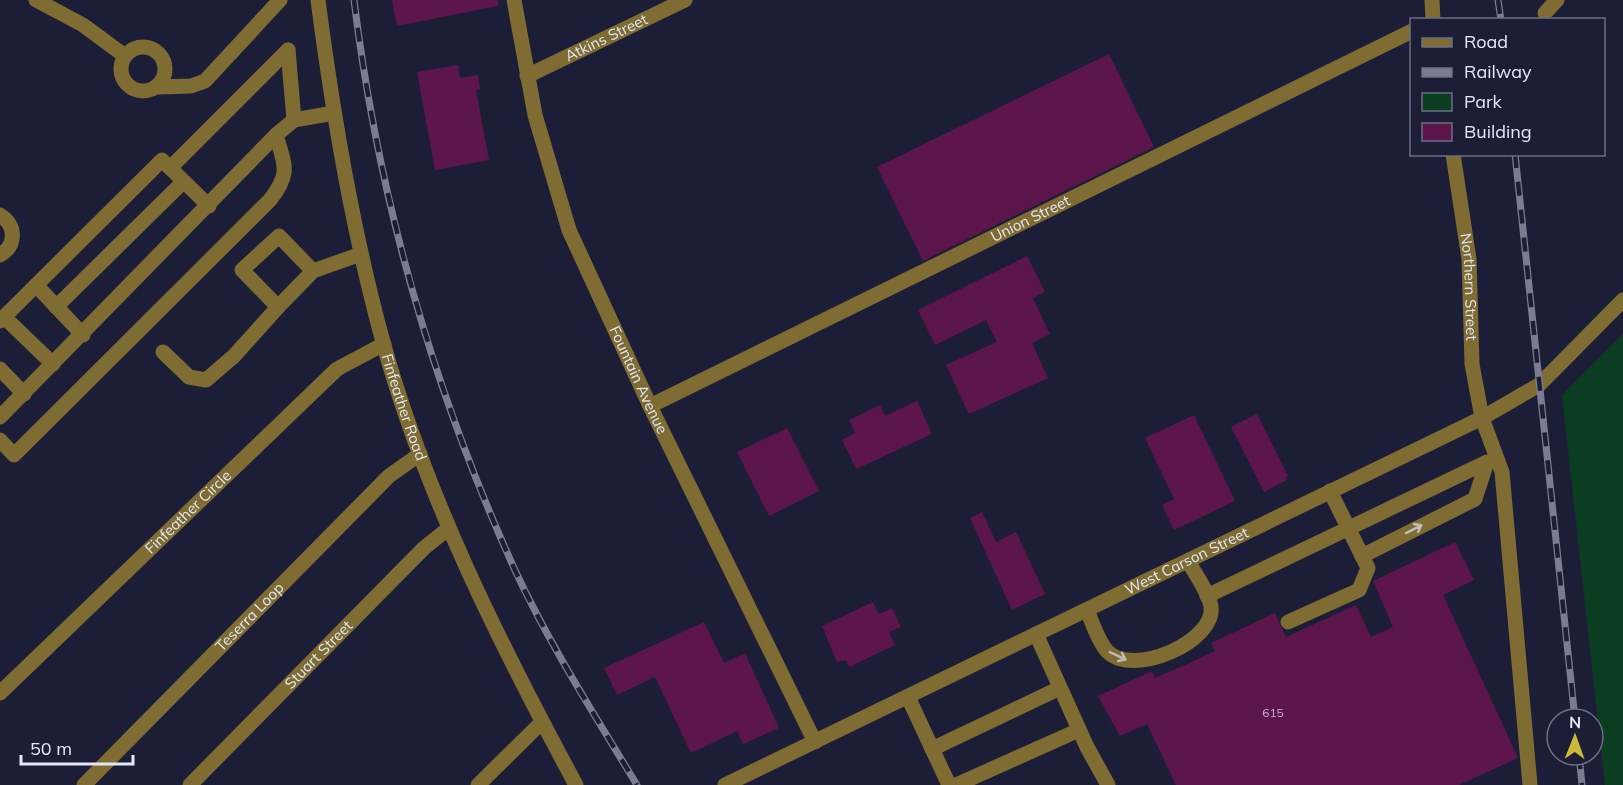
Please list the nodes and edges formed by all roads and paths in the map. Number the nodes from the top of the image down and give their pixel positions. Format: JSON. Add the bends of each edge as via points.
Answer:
{"nodes":[{"id":1,"x":36,"y":0,"type":"edge"},
{"id":2,"x":280,"y":0,"type":"edge"},
{"id":3,"x":318,"y":0,"type":"edge"},
{"id":4,"x":514,"y":0,"type":"edge"},
{"id":5,"x":685,"y":0,"type":"edge"},
{"id":6,"x":1432,"y":0,"type":"edge"},
{"id":7,"x":1557,"y":0,"type":"edge"},
{"id":8,"x":1545,"y":13,"type":"dead end"},
{"id":9,"x":1433,"y":18,"type":"edge"},
{"id":10,"x":1410,"y":32,"type":"edge"},
{"id":11,"x":125,"y":56,"type":"junction"},
{"id":12,"x":527,"y":76,"type":"junction"},
{"id":13,"x":158,"y":87,"type":"junction"},
{"id":14,"x":334,"y":113,"type":"junction"},
{"id":15,"x":294,"y":120,"type":"junction"},
{"id":16,"x":276,"y":135,"type":"junction"},
{"id":17,"x":1453,"y":156,"type":"edge"},
{"id":18,"x":170,"y":168,"type":"junction"},
{"id":19,"x":183,"y":182,"type":"junction"},
{"id":20,"x":208,"y":206,"type":"junction"},
{"id":21,"x":0,"y":215,"type":"edge"},
{"id":22,"x":361,"y":254,"type":"junction"},
{"id":23,"x":0,"y":255,"type":"edge"},
{"id":24,"x":313,"y":271,"type":"junction"},
{"id":25,"x":36,"y":285,"type":"junction"},
{"id":26,"x":1621,"y":304,"type":"edge"},
{"id":27,"x":56,"y":307,"type":"junction"},
{"id":28,"x":278,"y":307,"type":"junction"},
{"id":29,"x":2,"y":319,"type":"edge"},
{"id":30,"x":82,"y":334,"type":"junction"},
{"id":31,"x":384,"y":344,"type":"junction"},
{"id":32,"x":163,"y":352,"type":"dead end"},
{"id":33,"x":53,"y":364,"type":"junction"},
{"id":34,"x":0,"y":369,"type":"edge"},
{"id":35,"x":24,"y":394,"type":"junction"},
{"id":36,"x":650,"y":406,"type":"junction"},
{"id":37,"x":0,"y":417,"type":"edge"},
{"id":38,"x":1482,"y":418,"type":"junction"},
{"id":39,"x":0,"y":440,"type":"edge"},
{"id":40,"x":420,"y":454,"type":"junction"},
{"id":41,"x":1493,"y":459,"type":"junction"},
{"id":42,"x":1330,"y":491,"type":"junction"},
{"id":43,"x":1347,"y":526,"type":"junction"},
{"id":44,"x":449,"y":528,"type":"junction"},
{"id":45,"x":1362,"y":556,"type":"junction"},
{"id":46,"x":1188,"y":561,"type":"junction"},
{"id":47,"x":1207,"y":596,"type":"junction"},
{"id":48,"x":1086,"y":610,"type":"junction"},
{"id":49,"x":1288,"y":622,"type":"dead end"},
{"id":50,"x":1036,"y":634,"type":"junction"},
{"id":51,"x":1060,"y":687,"type":"junction"},
{"id":52,"x":0,"y":693,"type":"edge"},
{"id":53,"x":908,"y":696,"type":"junction"},
{"id":54,"x":542,"y":722,"type":"junction"},
{"id":55,"x":1079,"y":729,"type":"junction"},
{"id":56,"x":815,"y":742,"type":"junction"},
{"id":57,"x":932,"y":749,"type":"junction"},
{"id":58,"x":84,"y":785,"type":"edge"},
{"id":59,"x":190,"y":785,"type":"edge"},
{"id":60,"x":478,"y":785,"type":"edge"},
{"id":61,"x":576,"y":785,"type":"edge"},
{"id":62,"x":725,"y":785,"type":"edge"},
{"id":63,"x":949,"y":785,"type":"edge"},
{"id":64,"x":956,"y":785,"type":"edge"},
{"id":65,"x":1107,"y":785,"type":"edge"},
{"id":66,"x":1530,"y":785,"type":"edge"}],
"edges":[{"from":1,"to":11,"type":"street","via":[[83,26]]},
{"from":2,"to":13,"type":"street","via":[[205,81],[191,86]]},
{"from":3,"to":14,"type":"street","name":"Finfeather Road"},
{"from":4,"to":12,"type":"street","name":"Fountain Avenue"},
{"from":5,"to":12,"type":"street","name":"Atkins Street"},
{"from":6,"to":9,"type":"street"},
{"from":7,"to":8,"type":"street"},
{"from":10,"to":36,"type":"street","name":"Union Street"},
{"from":11,"to":13,"type":"street","via":[[121,69],[126,83],[137,91]]},
{"from":11,"to":13,"type":"street","via":[[146,47],[159,54],[166,67]]},
{"from":12,"to":36,"type":"street","name":"Fountain Avenue","via":[[569,230]]},
{"from":14,"to":15,"type":"street"},
{"from":14,"to":22,"type":"street","name":"Finfeather Road"},
{"from":15,"to":16,"type":"street"},
{"from":15,"to":18,"type":"street","via":[[288,50]]},
{"from":16,"to":20,"type":"street"},
{"from":16,"to":39,"type":"street","via":[[285,164],[284,183],[270,200],[14,455]]},
{"from":17,"to":38,"type":"street","name":"Northern Street","via":[[1469,258],[1472,363]]},
{"from":18,"to":19,"type":"street"},
{"from":18,"to":25,"type":"street","via":[[162,160]]},
{"from":19,"to":20,"type":"street"},
{"from":19,"to":27,"type":"street"},
{"from":20,"to":30,"type":"street"},
{"from":21,"to":23,"type":"street","via":[[8,221],[13,234],[9,248]]},
{"from":22,"to":24,"type":"street"},
{"from":22,"to":31,"type":"street","name":"Finfeather Road"},
{"from":24,"to":28,"type":"street"},
{"from":24,"to":28,"type":"street","via":[[279,236],[242,270]]},
{"from":25,"to":27,"type":"street"},
{"from":25,"to":29,"type":"street"},
{"from":26,"to":38,"type":"street","name":"West Carson Street","via":[[1539,385]]},
{"from":27,"to":30,"type":"street"},
{"from":28,"to":32,"type":"street","via":[[234,356],[206,380],[189,377]]},
{"from":29,"to":33,"type":"street"},
{"from":30,"to":33,"type":"street"},
{"from":31,"to":40,"type":"street","name":"Finfeather Road"},
{"from":31,"to":52,"type":"street","name":"Finfeather Circle","via":[[337,369]]},
{"from":33,"to":35,"type":"street"},
{"from":34,"to":35,"type":"street"},
{"from":35,"to":37,"type":"street"},
{"from":36,"to":56,"type":"street","name":"Fountain Avenue"},
{"from":38,"to":41,"type":"street","name":"Northern Street"},
{"from":38,"to":42,"type":"street","name":"West Carson Street"},
{"from":40,"to":44,"type":"street","name":"Finfeather Road"},
{"from":40,"to":58,"type":"street","name":"Teserra Loop","via":[[389,476]]},
{"from":41,"to":43,"type":"street"},
{"from":45,"to":41,"type":"street","one_way":true,"via":[[1475,499]]},
{"from":41,"to":66,"type":"street","name":"Northern Street","via":[[1502,472]]},
{"from":42,"to":43,"type":"street"},
{"from":42,"to":46,"type":"street","name":"West Carson Street"},
{"from":43,"to":45,"type":"street"},
{"from":43,"to":47,"type":"street"},
{"from":44,"to":54,"type":"street","name":"Finfeather Road"},
{"from":44,"to":59,"type":"street","name":"Stuart Street","via":[[424,548]]},
{"from":45,"to":49,"type":"street","via":[[1368,568],[1359,590]]},
{"from":46,"to":47,"type":"street"},
{"from":46,"to":48,"type":"street","name":"West Carson Street"},
{"from":48,"to":47,"type":"street","one_way":true,"via":[[1106,651],[1117,658],[1145,662],[1204,631],[1211,607]]},
{"from":48,"to":50,"type":"street","name":"West Carson Street"},
{"from":50,"to":51,"type":"street"},
{"from":50,"to":53,"type":"street","name":"West Carson Street"},
{"from":51,"to":55,"type":"street"},
{"from":51,"to":57,"type":"street"},
{"from":53,"to":56,"type":"street","name":"West Carson Street"},
{"from":53,"to":57,"type":"street"},
{"from":54,"to":60,"type":"street"},
{"from":54,"to":61,"type":"street","name":"Finfeather Road"},
{"from":55,"to":64,"type":"street"},
{"from":55,"to":65,"type":"street"},
{"from":56,"to":62,"type":"street","name":"West Carson Street"},
{"from":57,"to":63,"type":"street"}]}
